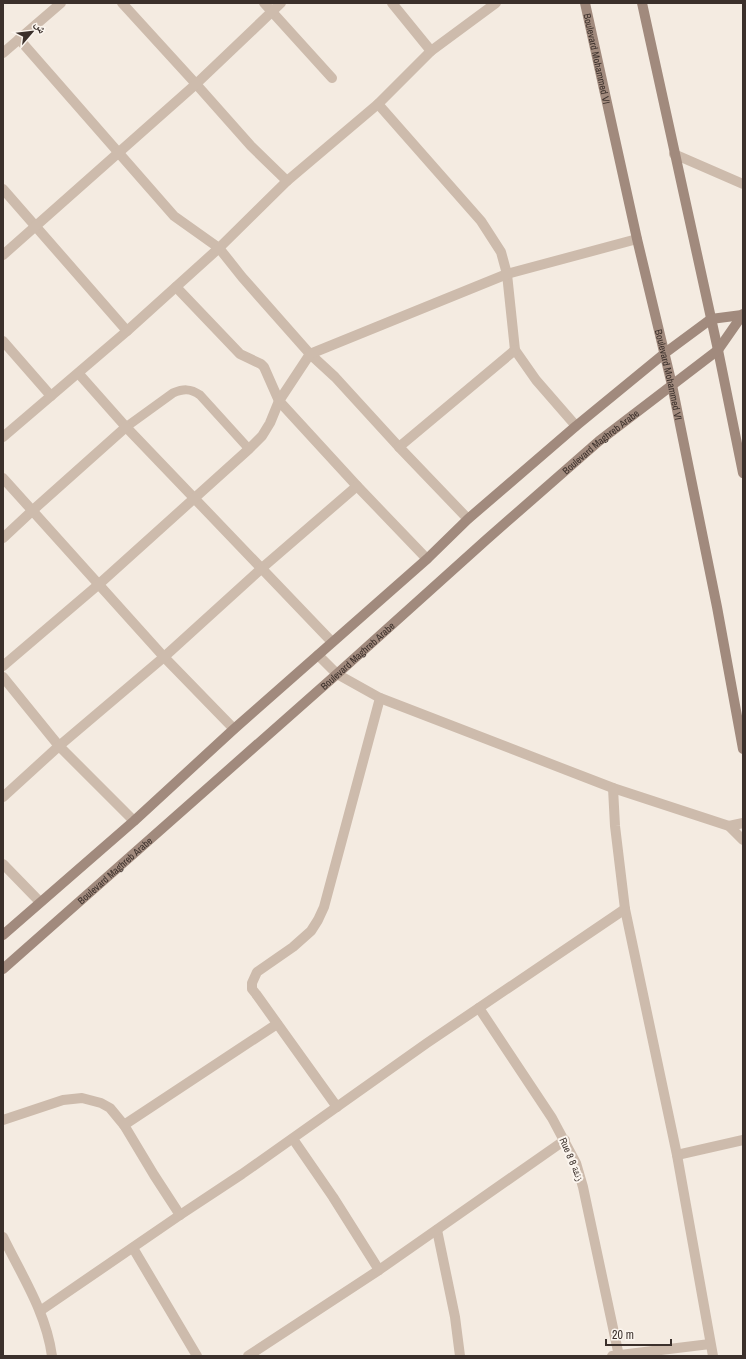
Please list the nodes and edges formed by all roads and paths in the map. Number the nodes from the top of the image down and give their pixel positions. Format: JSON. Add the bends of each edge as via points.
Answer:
{"nodes":[{"id":1,"x":61,"y":3,"type":"edge"},
{"id":2,"x":122,"y":3,"type":"edge"},
{"id":3,"x":264,"y":3,"type":"edge"},
{"id":4,"x":281,"y":3,"type":"edge"},
{"id":5,"x":392,"y":3,"type":"edge"},
{"id":6,"x":496,"y":3,"type":"edge"},
{"id":7,"x":585,"y":3,"type":"edge"},
{"id":8,"x":642,"y":3,"type":"edge"},
{"id":9,"x":272,"y":11,"type":"junction"},
{"id":10,"x":19,"y":39,"type":"junction"},
{"id":11,"x":431,"y":52,"type":"junction"},
{"id":12,"x":3,"y":53,"type":"edge"},
{"id":13,"x":332,"y":78,"type":"dead end"},
{"id":14,"x":196,"y":84,"type":"junction"},
{"id":15,"x":378,"y":104,"type":"junction"},
{"id":16,"x":118,"y":152,"type":"junction"},
{"id":17,"x":674,"y":154,"type":"junction"},
{"id":18,"x":288,"y":181,"type":"junction"},
{"id":19,"x":743,"y":184,"type":"edge"},
{"id":20,"x":3,"y":190,"type":"edge"},
{"id":21,"x":36,"y":226,"type":"junction"},
{"id":22,"x":637,"y":239,"type":"junction"},
{"id":23,"x":219,"y":248,"type":"junction"},
{"id":24,"x":3,"y":255,"type":"edge"},
{"id":25,"x":507,"y":274,"type":"junction"},
{"id":26,"x":176,"y":287,"type":"junction"},
{"id":27,"x":742,"y":315,"type":"edge"},
{"id":28,"x":711,"y":319,"type":"junction"},
{"id":29,"x":127,"y":331,"type":"junction"},
{"id":30,"x":3,"y":341,"type":"edge"},
{"id":31,"x":515,"y":350,"type":"junction"},
{"id":32,"x":718,"y":350,"type":"junction"},
{"id":33,"x":665,"y":353,"type":"junction"},
{"id":34,"x":310,"y":354,"type":"junction"},
{"id":35,"x":78,"y":374,"type":"junction"},
{"id":36,"x":672,"y":385,"type":"junction"},
{"id":37,"x":51,"y":396,"type":"junction"},
{"id":38,"x":278,"y":401,"type":"junction"},
{"id":39,"x":576,"y":426,"type":"junction"},
{"id":40,"x":126,"y":427,"type":"junction"},
{"id":41,"x":3,"y":437,"type":"edge"},
{"id":42,"x":399,"y":448,"type":"junction"},
{"id":43,"x":249,"y":449,"type":"junction"},
{"id":44,"x":743,"y":473,"type":"edge"},
{"id":45,"x":3,"y":478,"type":"edge"},
{"id":46,"x":358,"y":486,"type":"junction"},
{"id":47,"x":194,"y":498,"type":"junction"},
{"id":48,"x":33,"y":510,"type":"junction"},
{"id":49,"x":468,"y":519,"type":"junction"},
{"id":50,"x":3,"y":538,"type":"edge"},
{"id":51,"x":427,"y":559,"type":"junction"},
{"id":52,"x":262,"y":568,"type":"junction"},
{"id":53,"x":98,"y":585,"type":"junction"},
{"id":54,"x":332,"y":642,"type":"junction"},
{"id":55,"x":318,"y":655,"type":"junction"},
{"id":56,"x":164,"y":656,"type":"junction"},
{"id":57,"x":3,"y":666,"type":"edge"},
{"id":58,"x":337,"y":674,"type":"junction"},
{"id":59,"x":3,"y":678,"type":"edge"},
{"id":60,"x":380,"y":698,"type":"junction"},
{"id":61,"x":234,"y":729,"type":"junction"},
{"id":62,"x":59,"y":746,"type":"junction"},
{"id":63,"x":743,"y":749,"type":"edge"},
{"id":64,"x":613,"y":788,"type":"junction"},
{"id":65,"x":3,"y":797,"type":"edge"},
{"id":66,"x":134,"y":821,"type":"junction"},
{"id":67,"x":743,"y":823,"type":"edge"},
{"id":68,"x":729,"y":826,"type":"junction"},
{"id":69,"x":743,"y":840,"type":"edge"},
{"id":70,"x":3,"y":864,"type":"edge"},
{"id":71,"x":40,"y":902,"type":"junction"},
{"id":72,"x":625,"y":909,"type":"junction"},
{"id":73,"x":3,"y":935,"type":"edge"},
{"id":74,"x":3,"y":969,"type":"edge"},
{"id":75,"x":478,"y":1008,"type":"junction"},
{"id":76,"x":277,"y":1024,"type":"junction"},
{"id":77,"x":337,"y":1106,"type":"junction"},
{"id":78,"x":3,"y":1120,"type":"edge"},
{"id":79,"x":124,"y":1125,"type":"junction"},
{"id":80,"x":293,"y":1139,"type":"junction"},
{"id":81,"x":565,"y":1140,"type":"junction"},
{"id":82,"x":743,"y":1140,"type":"edge"},
{"id":83,"x":676,"y":1155,"type":"junction"},
{"id":84,"x":180,"y":1215,"type":"junction"},
{"id":85,"x":437,"y":1230,"type":"junction"},
{"id":86,"x":3,"y":1237,"type":"edge"},
{"id":87,"x":133,"y":1248,"type":"junction"},
{"id":88,"x":6,"y":1250,"type":"edge"},
{"id":89,"x":379,"y":1270,"type":"junction"},
{"id":90,"x":40,"y":1311,"type":"junction"},
{"id":91,"x":710,"y":1344,"type":"junction"},
{"id":92,"x":52,"y":1356,"type":"edge"},
{"id":93,"x":197,"y":1356,"type":"edge"},
{"id":94,"x":248,"y":1356,"type":"edge"},
{"id":95,"x":460,"y":1356,"type":"edge"},
{"id":96,"x":617,"y":1356,"type":"edge"},
{"id":97,"x":713,"y":1356,"type":"edge"}],
"edges":[{"from":1,"to":10,"type":"street"},
{"from":2,"to":14,"type":"street"},
{"from":3,"to":9,"type":"street"},
{"from":4,"to":9,"type":"street"},
{"from":5,"to":11,"type":"street"},
{"from":6,"to":11,"type":"street"},
{"from":7,"to":22,"type":"street","name":"Boulevard Mohammed VI"},
{"from":8,"to":17,"type":"street"},
{"from":9,"to":13,"type":"street"},
{"from":9,"to":14,"type":"street"},
{"from":10,"to":12,"type":"street"},
{"from":10,"to":16,"type":"street"},
{"from":11,"to":15,"type":"street"},
{"from":14,"to":16,"type":"street"},
{"from":14,"to":18,"type":"street","via":[[251,146]]},
{"from":15,"to":18,"type":"street"},
{"from":15,"to":25,"type":"street","via":[[481,221],[501,252]]},
{"from":16,"to":21,"type":"street"},
{"from":16,"to":23,"type":"street","via":[[174,216]]},
{"from":17,"to":19,"type":"street"},
{"from":17,"to":28,"type":"street"},
{"from":18,"to":23,"type":"street"},
{"from":20,"to":21,"type":"street"},
{"from":21,"to":24,"type":"street"},
{"from":21,"to":29,"type":"street"},
{"from":22,"to":25,"type":"street"},
{"from":22,"to":33,"type":"street","name":"Boulevard Mohammed VI"},
{"from":23,"to":26,"type":"street"},
{"from":23,"to":34,"type":"street"},
{"from":25,"to":31,"type":"street"},
{"from":25,"to":34,"type":"street"},
{"from":26,"to":29,"type":"street"},
{"from":26,"to":38,"type":"street","via":[[240,354],[264,367]]},
{"from":27,"to":28,"type":"street"},
{"from":27,"to":32,"type":"street","name":"Boulevard Maghreb Arabe"},
{"from":28,"to":32,"type":"street"},
{"from":28,"to":33,"type":"street"},
{"from":29,"to":35,"type":"street"},
{"from":30,"to":37,"type":"street"},
{"from":31,"to":39,"type":"street","via":[[536,380]]},
{"from":31,"to":42,"type":"street"},
{"from":32,"to":36,"type":"street","name":"Boulevard Maghreb Arabe"},
{"from":32,"to":44,"type":"street"},
{"from":33,"to":36,"type":"street","name":"Boulevard Mohammed VI"},
{"from":33,"to":39,"type":"street"},
{"from":34,"to":38,"type":"street"},
{"from":34,"to":42,"type":"street"},
{"from":35,"to":37,"type":"street"},
{"from":35,"to":40,"type":"street"},
{"from":36,"to":58,"type":"street","name":"Boulevard Maghreb Arabe","via":[[587,452]]},
{"from":36,"to":63,"type":"street","name":"Boulevard Mohammed VI"},
{"from":37,"to":41,"type":"street"},
{"from":38,"to":43,"type":"street","via":[[270,423]]},
{"from":38,"to":46,"type":"street"},
{"from":39,"to":49,"type":"street"},
{"from":40,"to":43,"type":"lane","via":[[172,393],[190,390],[200,395]]},
{"from":40,"to":47,"type":"street"},
{"from":40,"to":48,"type":"street"},
{"from":42,"to":49,"type":"street"},
{"from":43,"to":47,"type":"street"},
{"from":45,"to":48,"type":"street"},
{"from":46,"to":51,"type":"street"},
{"from":46,"to":52,"type":"street"},
{"from":47,"to":52,"type":"street"},
{"from":47,"to":53,"type":"street"},
{"from":48,"to":50,"type":"street"},
{"from":48,"to":53,"type":"street"},
{"from":49,"to":51,"type":"street"},
{"from":51,"to":54,"type":"street"},
{"from":52,"to":54,"type":"street"},
{"from":52,"to":56,"type":"street"},
{"from":53,"to":56,"type":"street"},
{"from":53,"to":57,"type":"street"},
{"from":54,"to":55,"type":"street"},
{"from":55,"to":58,"type":"street"},
{"from":55,"to":61,"type":"street"},
{"from":56,"to":61,"type":"street"},
{"from":56,"to":62,"type":"street"},
{"from":58,"to":60,"type":"street"},
{"from":58,"to":74,"type":"street","name":"Boulevard Maghreb Arabe"},
{"from":59,"to":62,"type":"street"},
{"from":60,"to":64,"type":"street"},
{"from":60,"to":76,"type":"street","via":[[324,907],[311,931],[263,967],[253,978],[252,989]]},
{"from":61,"to":66,"type":"street"},
{"from":62,"to":65,"type":"street"},
{"from":62,"to":66,"type":"street"},
{"from":64,"to":68,"type":"street"},
{"from":64,"to":72,"type":"street"},
{"from":66,"to":71,"type":"street"},
{"from":67,"to":68,"type":"street"},
{"from":68,"to":69,"type":"street"},
{"from":70,"to":71,"type":"street"},
{"from":71,"to":73,"type":"street"},
{"from":72,"to":75,"type":"street"},
{"from":72,"to":83,"type":"street"},
{"from":75,"to":77,"type":"street"},
{"from":75,"to":81,"type":"street","name":"Rue 8 8 زنقة"},
{"from":76,"to":77,"type":"street"},
{"from":76,"to":79,"type":"street"},
{"from":77,"to":80,"type":"street"},
{"from":78,"to":79,"type":"street","via":[[63,1100],[82,1098],[110,1108]]},
{"from":79,"to":84,"type":"street"},
{"from":80,"to":84,"type":"street"},
{"from":80,"to":89,"type":"street"},
{"from":81,"to":85,"type":"street"},
{"from":81,"to":96,"type":"street","name":"Rue 8 8 زنقة","via":[[584,1188]]},
{"from":82,"to":83,"type":"street"},
{"from":83,"to":91,"type":"street"},
{"from":84,"to":87,"type":"street"},
{"from":85,"to":89,"type":"street"},
{"from":85,"to":95,"type":"street","via":[[455,1317]]},
{"from":86,"to":88,"type":"street"},
{"from":87,"to":90,"type":"street"},
{"from":87,"to":93,"type":"street"},
{"from":88,"to":90,"type":"street"},
{"from":89,"to":94,"type":"street"},
{"from":90,"to":92,"type":"street"},
{"from":91,"to":96,"type":"street"},
{"from":91,"to":97,"type":"street"}]}
